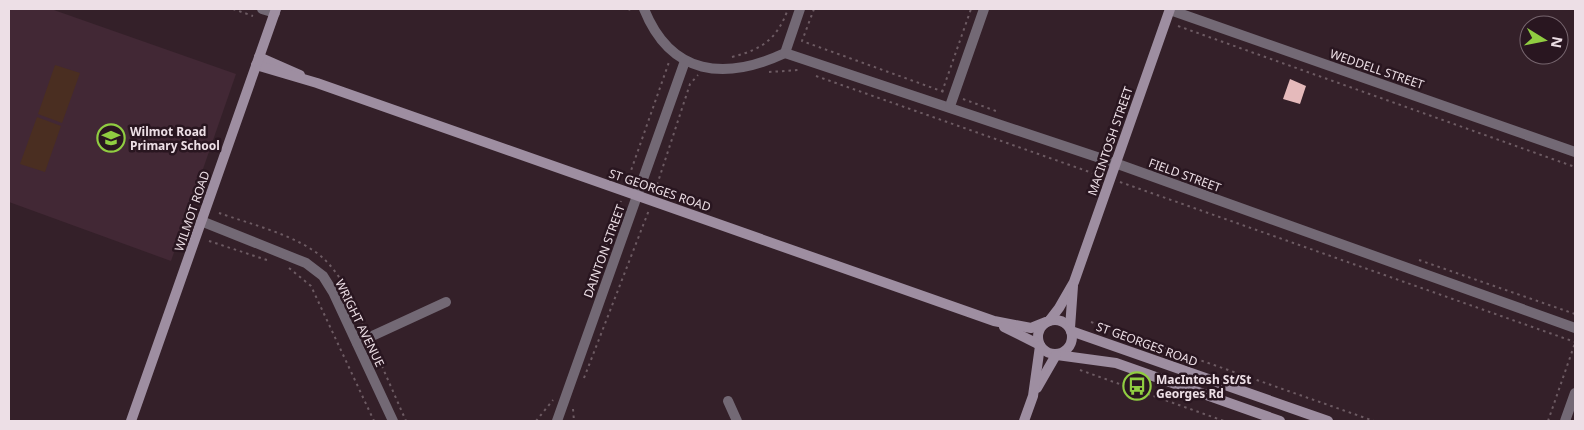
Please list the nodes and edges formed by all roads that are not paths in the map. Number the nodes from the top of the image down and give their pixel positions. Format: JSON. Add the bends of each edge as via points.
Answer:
{"nodes":[{"id":1,"x":800,"y":9,"type":"edge"},
{"id":2,"x":984,"y":9,"type":"edge"},
{"id":3,"x":1170,"y":9,"type":"edge"},
{"id":4,"x":275,"y":11,"type":"edge"},
{"id":5,"x":642,"y":11,"type":"edge"},
{"id":6,"x":259,"y":13,"type":"edge"},
{"id":7,"x":785,"y":52,"type":"junction"},
{"id":8,"x":258,"y":61,"type":"junction"},
{"id":9,"x":684,"y":64,"type":"junction"},
{"id":10,"x":950,"y":106,"type":"junction"},
{"id":11,"x":1575,"y":152,"type":"edge"},
{"id":12,"x":1115,"y":164,"type":"junction"},
{"id":13,"x":637,"y":196,"type":"junction"},
{"id":14,"x":201,"y":221,"type":"junction"},
{"id":15,"x":1074,"y":282,"type":"junction"},
{"id":16,"x":446,"y":302,"type":"dead end"},
{"id":17,"x":994,"y":322,"type":"junction"},
{"id":18,"x":1048,"y":322,"type":"junction"},
{"id":19,"x":1575,"y":328,"type":"edge"},
{"id":20,"x":1071,"y":330,"type":"junction"},
{"id":21,"x":357,"y":344,"type":"junction"},
{"id":22,"x":1040,"y":346,"type":"junction"},
{"id":23,"x":1057,"y":355,"type":"junction"},
{"id":24,"x":1204,"y":378,"type":"junction"},
{"id":25,"x":1199,"y":392,"type":"junction"},
{"id":26,"x":1575,"y":393,"type":"edge"},
{"id":27,"x":1033,"y":396,"type":"junction"},
{"id":28,"x":728,"y":401,"type":"dead end"},
{"id":29,"x":130,"y":421,"type":"edge"},
{"id":30,"x":393,"y":421,"type":"edge"},
{"id":31,"x":557,"y":421,"type":"edge"},
{"id":32,"x":737,"y":421,"type":"edge"},
{"id":33,"x":1024,"y":421,"type":"edge"},
{"id":34,"x":1280,"y":421,"type":"edge"},
{"id":35,"x":1328,"y":421,"type":"edge"},
{"id":36,"x":1565,"y":421,"type":"edge"}],
"edges":[{"from":1,"to":7,"type":"street"},
{"from":2,"to":10,"type":"street"},
{"from":3,"to":11,"type":"street","name":"WEDDELL STREET"},
{"from":3,"to":12,"type":"street","name":"MACINTOSH STREET"},
{"from":4,"to":6,"type":"street"},
{"from":4,"to":8,"type":"street","name":"WILMOT ROAD"},
{"from":5,"to":9,"type":"street"},
{"from":7,"to":9,"type":"street","via":[[743,68],[702,68]]},
{"from":7,"to":10,"type":"street","name":"FIELD STREET"},
{"from":8,"to":13,"type":"street","name":"ST GEORGES ROAD"},
{"from":8,"to":14,"type":"street","name":"WILMOT ROAD"},
{"from":9,"to":13,"type":"street","name":"DAINTON STREET"},
{"from":10,"to":12,"type":"street","name":"FIELD STREET"},
{"from":12,"to":15,"type":"street","name":"MACINTOSH STREET"},
{"from":12,"to":19,"type":"street","name":"FIELD STREET"},
{"from":13,"to":17,"type":"street","name":"ST GEORGES ROAD"},
{"from":13,"to":31,"type":"street","name":"DAINTON STREET"},
{"from":14,"to":21,"type":"street","name":"WRIGHT AVENUE","via":[[306,263],[323,276]]},
{"from":14,"to":29,"type":"street","name":"WILMOT ROAD"},
{"from":15,"to":18,"type":"street","name":"MACINTOSH STREET"},
{"from":15,"to":20,"type":"street","name":"MACINTOSH STREET"},
{"from":16,"to":21,"type":"street"},
{"from":17,"to":18,"type":"street","name":"ST GEORGES ROAD","via":[[1031,328]]},
{"from":17,"to":22,"type":"street","name":"ST GEORGES ROAD"},
{"from":18,"to":20,"type":"street","via":[[1063,322]]},
{"from":18,"to":22,"type":"street","via":[[1038,335]]},
{"from":20,"to":23,"type":"street","via":[[1070,346]]},
{"from":20,"to":24,"type":"street","name":"ST GEORGES ROAD"},
{"from":21,"to":30,"type":"street","name":"WRIGHT AVENUE"},
{"from":22,"to":23,"type":"street","via":[[1047,353]]},
{"from":22,"to":27,"type":"street"},
{"from":23,"to":25,"type":"street","via":[[1116,363]]},
{"from":23,"to":27,"type":"street"},
{"from":24,"to":25,"type":"street"},
{"from":24,"to":35,"type":"street","name":"ST GEORGES ROAD"},
{"from":25,"to":34,"type":"street"},
{"from":26,"to":36,"type":"street"},
{"from":27,"to":33,"type":"street"},
{"from":28,"to":32,"type":"street"}]}
